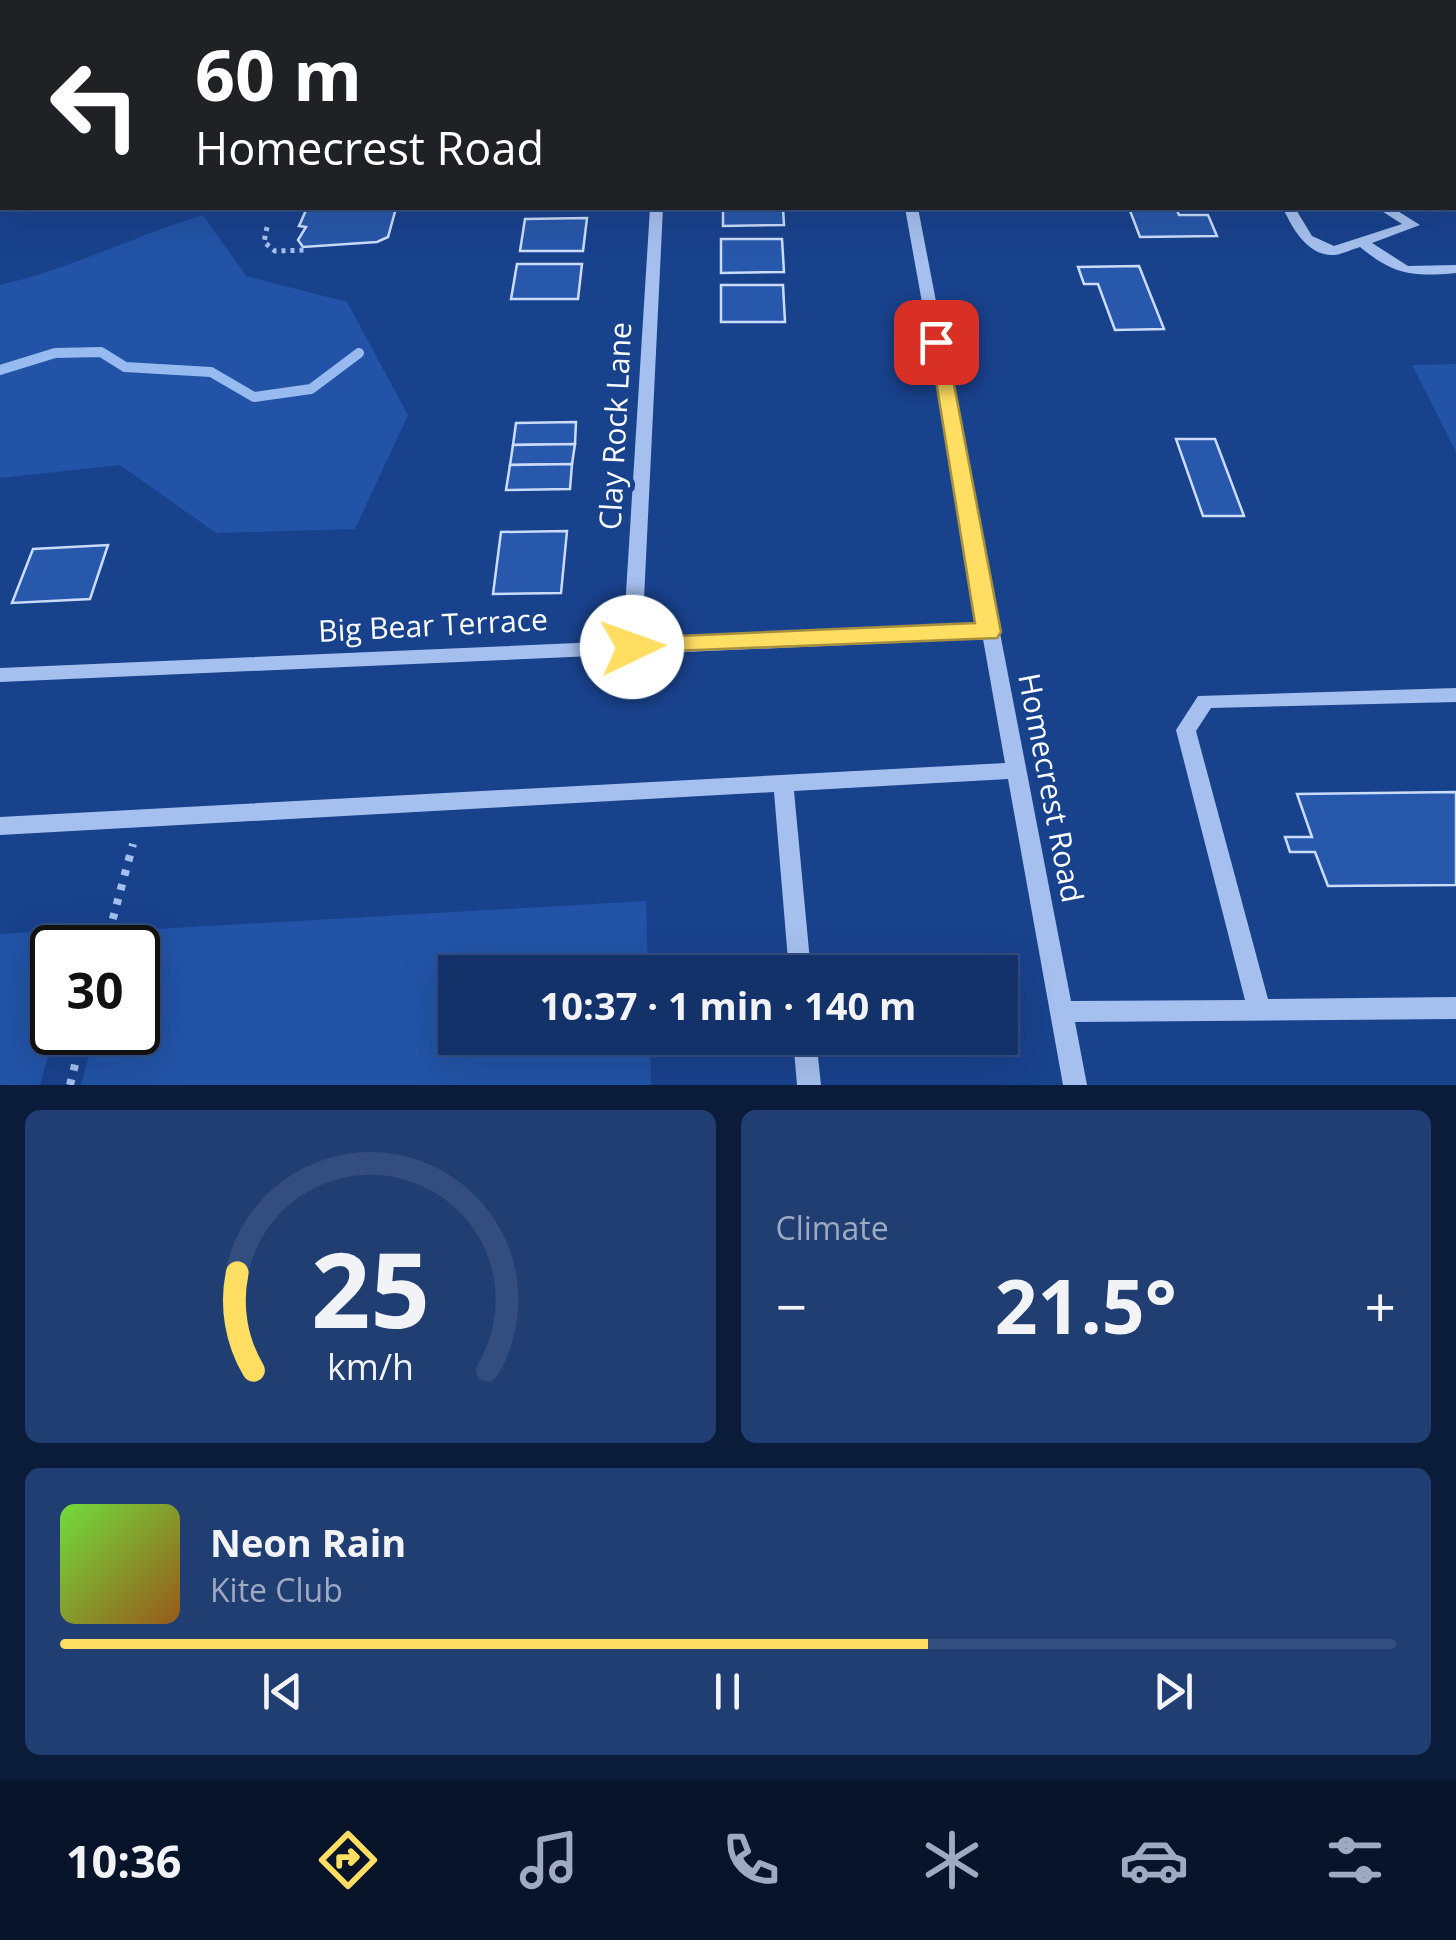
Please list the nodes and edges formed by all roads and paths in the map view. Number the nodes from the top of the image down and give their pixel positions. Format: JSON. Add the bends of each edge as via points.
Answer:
{"nodes":[{"id":1,"x":656,"y":210,"type":"edge"},
{"id":2,"x":912,"y":210,"type":"edge"},
{"id":3,"x":1290,"y":210,"type":"edge"},
{"id":4,"x":1388,"y":210,"type":"edge"},
{"id":5,"x":267,"y":227,"type":"dead end"},
{"id":6,"x":1362,"y":242,"type":"junction"},
{"id":7,"x":307,"y":250,"type":"dead end"},
{"id":8,"x":1456,"y":268,"type":"edge"},
{"id":9,"x":988,"y":632,"type":"junction"},
{"id":10,"x":632,"y":647,"type":"junction"},
{"id":11,"x":0,"y":675,"type":"edge"},
{"id":12,"x":1456,"y":695,"type":"edge"},
{"id":13,"x":1017,"y":770,"type":"junction"},
{"id":14,"x":783,"y":783,"type":"junction"},
{"id":15,"x":140,"y":819,"type":"junction"},
{"id":16,"x":0,"y":826,"type":"edge"},
{"id":17,"x":111,"y":925,"type":"edge"},
{"id":18,"x":798,"y":955,"type":"edge"},
{"id":19,"x":1456,"y":1008,"type":"edge"},
{"id":20,"x":1259,"y":1010,"type":"junction"},
{"id":21,"x":1062,"y":1012,"type":"junction"},
{"id":22,"x":77,"y":1055,"type":"edge"},
{"id":23,"x":806,"y":1055,"type":"edge"},
{"id":24,"x":70,"y":1085,"type":"edge"},
{"id":25,"x":809,"y":1085,"type":"edge"},
{"id":26,"x":1075,"y":1085,"type":"edge"}],
"edges":[{"from":1,"to":10,"type":"street","name":"Clay Rock Lane"},
{"from":2,"to":9,"type":"street","name":"Homecrest Road"},
{"from":3,"to":6,"type":"street","via":[[1306,239],[1333,251]]},
{"from":4,"to":6,"type":"street","via":[[1413,224]]},
{"from":5,"to":7,"type":"path","via":[[264,242],[274,252]]},
{"from":6,"to":8,"type":"street","via":[[1396,270]]},
{"from":9,"to":10,"type":"street","name":"Big Bear Terrace"},
{"from":9,"to":13,"type":"street","name":"Homecrest Road"},
{"from":10,"to":11,"type":"street","name":"Big Bear Terrace"},
{"from":12,"to":20,"type":"street","via":[[1206,701],[1186,730]]},
{"from":13,"to":14,"type":"street"},
{"from":13,"to":21,"type":"street","name":"Homecrest Road"},
{"from":14,"to":15,"type":"street"},
{"from":14,"to":18,"type":"street"},
{"from":15,"to":16,"type":"street"},
{"from":15,"to":17,"type":"path"},
{"from":19,"to":20,"type":"street"},
{"from":20,"to":21,"type":"street"},
{"from":21,"to":26,"type":"street","name":"Homecrest Road"},
{"from":22,"to":24,"type":"path"},
{"from":23,"to":25,"type":"street"}]}
